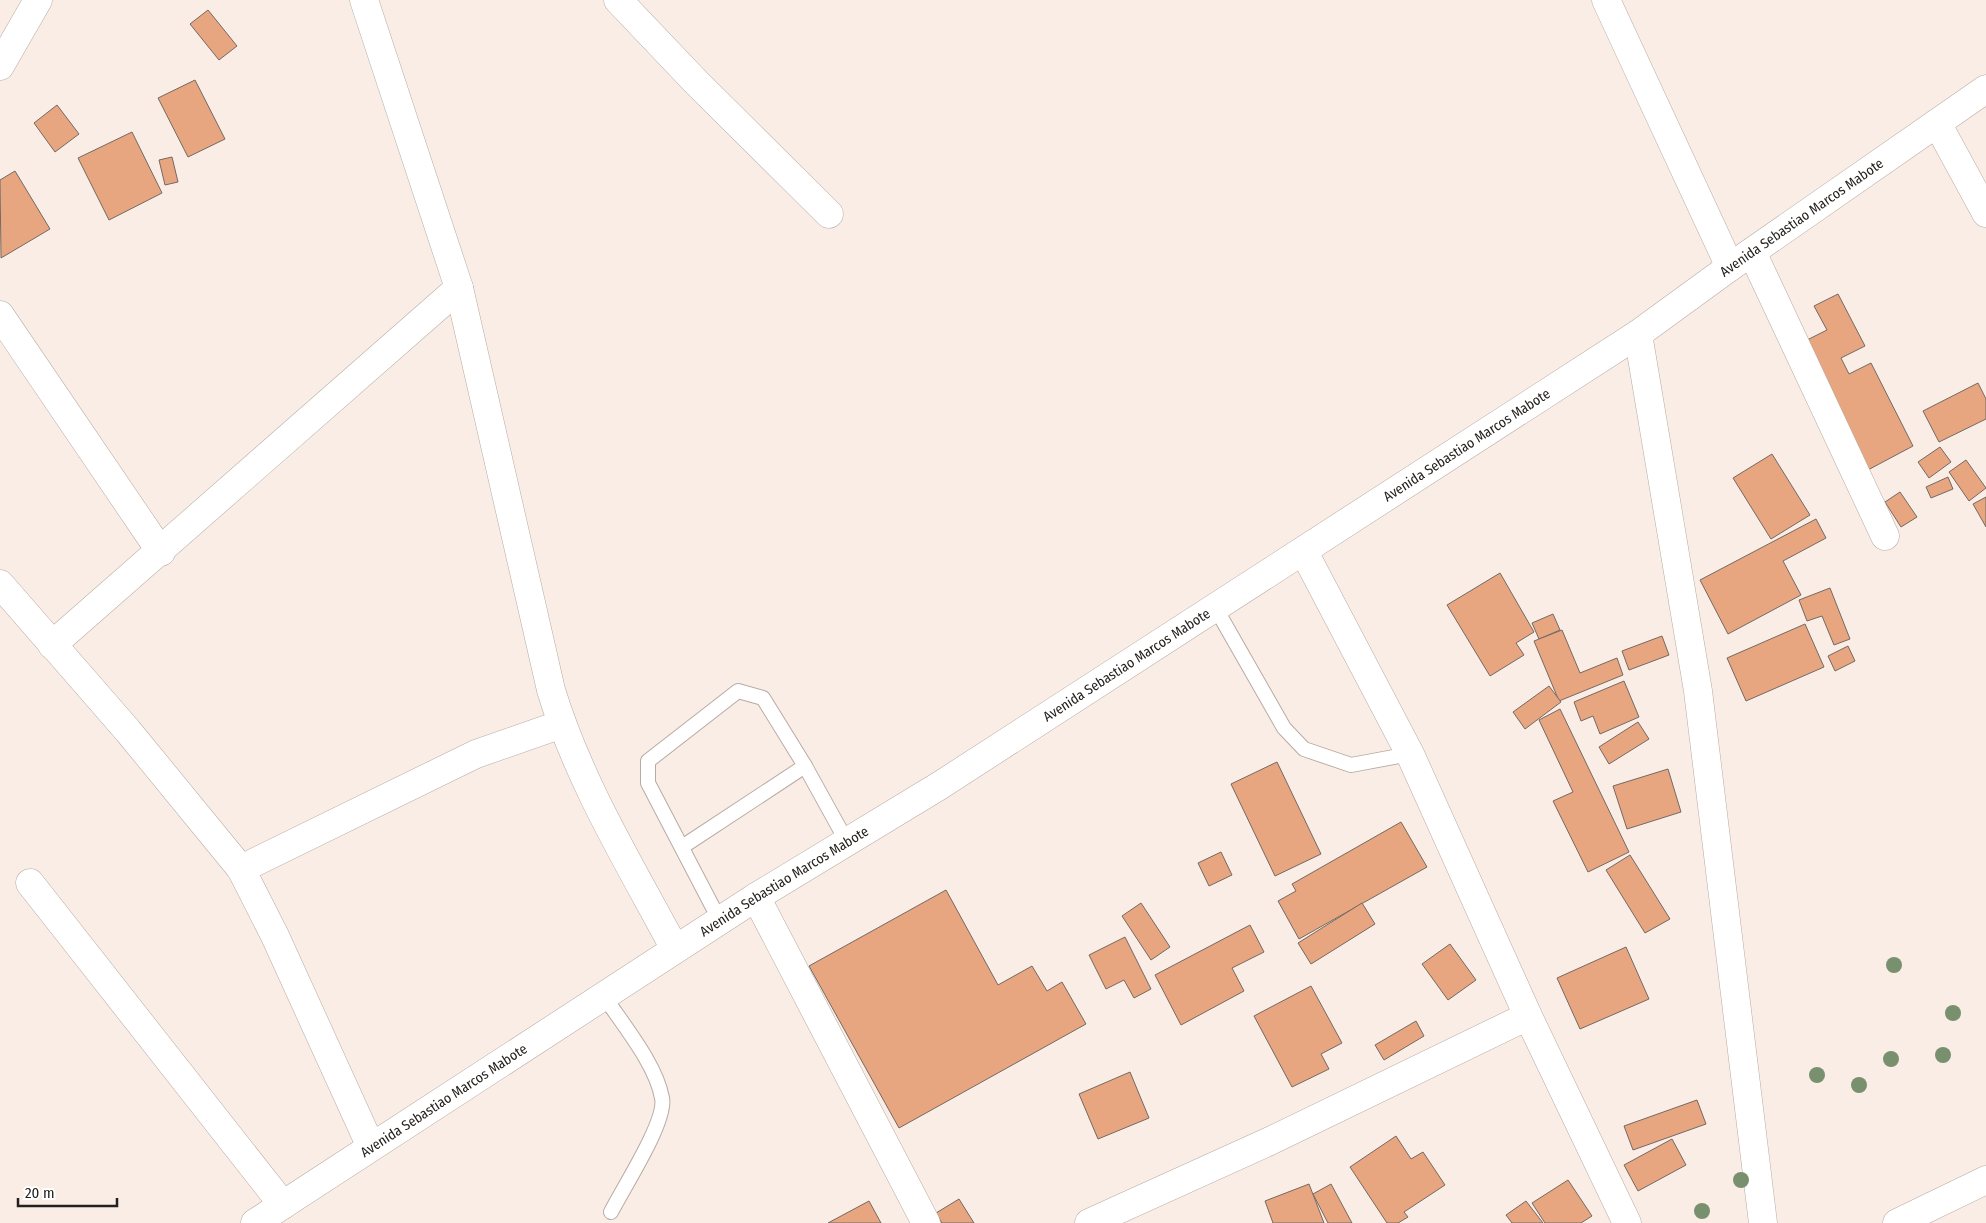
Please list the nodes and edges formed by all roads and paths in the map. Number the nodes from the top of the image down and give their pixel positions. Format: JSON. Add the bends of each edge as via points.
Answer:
{"nodes":[{"id":1,"x":38,"y":0,"type":"edge"},
{"id":2,"x":364,"y":0,"type":"edge"},
{"id":3,"x":618,"y":0,"type":"edge"},
{"id":4,"x":1606,"y":0,"type":"edge"},
{"id":5,"x":0,"y":66,"type":"edge"},
{"id":6,"x":1986,"y":89,"type":"edge"},
{"id":7,"x":1937,"y":123,"type":"junction"},
{"id":8,"x":1986,"y":213,"type":"edge"},
{"id":9,"x":829,"y":214,"type":"dead end"},
{"id":10,"x":1752,"y":252,"type":"junction"},
{"id":11,"x":1730,"y":267,"type":"junction"},
{"id":12,"x":459,"y":288,"type":"junction"},
{"id":13,"x":0,"y":315,"type":"edge"},
{"id":14,"x":1638,"y":334,"type":"junction"},
{"id":15,"x":1885,"y":536,"type":"dead end"},
{"id":16,"x":161,"y":552,"type":"junction"},
{"id":17,"x":1304,"y":552,"type":"junction"},
{"id":18,"x":0,"y":584,"type":"edge"},
{"id":19,"x":1215,"y":607,"type":"junction"},
{"id":20,"x":52,"y":645,"type":"junction"},
{"id":21,"x":562,"y":724,"type":"junction"},
{"id":22,"x":1410,"y":754,"type":"junction"},
{"id":23,"x":805,"y":766,"type":"junction"},
{"id":24,"x":847,"y":842,"type":"junction"},
{"id":25,"x":682,"y":847,"type":"junction"},
{"id":26,"x":241,"y":869,"type":"junction"},
{"id":27,"x":30,"y":883,"type":"dead end"},
{"id":28,"x":756,"y":897,"type":"junction"},
{"id":29,"x":720,"y":921,"type":"junction"},
{"id":30,"x":675,"y":950,"type":"junction"},
{"id":31,"x":604,"y":996,"type":"junction"},
{"id":32,"x":1528,"y":1016,"type":"junction"},
{"id":33,"x":371,"y":1147,"type":"junction"},
{"id":34,"x":1986,"y":1180,"type":"edge"},
{"id":35,"x":283,"y":1205,"type":"junction"},
{"id":36,"x":611,"y":1212,"type":"dead end"},
{"id":37,"x":255,"y":1223,"type":"edge"},
{"id":38,"x":926,"y":1223,"type":"edge"},
{"id":39,"x":1089,"y":1223,"type":"edge"},
{"id":40,"x":1627,"y":1223,"type":"edge"},
{"id":41,"x":1763,"y":1223,"type":"edge"},
{"id":42,"x":1897,"y":1223,"type":"edge"}],
"edges":[{"from":1,"to":5,"type":"street"},
{"from":2,"to":12,"type":"street"},
{"from":3,"to":9,"type":"street"},
{"from":4,"to":11,"type":"street"},
{"from":6,"to":7,"type":"street","name":"Avenida Sebastiao Marcos Mabote"},
{"from":7,"to":8,"type":"street"},
{"from":7,"to":10,"type":"street","name":"Avenida Sebastiao Marcos Mabote"},
{"from":10,"to":11,"type":"street","name":"Avenida Sebastiao Marcos Mabote"},
{"from":10,"to":15,"type":"street"},
{"from":11,"to":14,"type":"street","name":"Avenida Sebastiao Marcos Mabote"},
{"from":12,"to":16,"type":"street"},
{"from":12,"to":21,"type":"street","via":[[549,680]]},
{"from":13,"to":16,"type":"street"},
{"from":14,"to":17,"type":"street","name":"Avenida Sebastiao Marcos Mabote"},
{"from":14,"to":41,"type":"street","via":[[1698,691]]},
{"from":16,"to":20,"type":"street"},
{"from":17,"to":19,"type":"street","name":"Avenida Sebastiao Marcos Mabote"},
{"from":17,"to":22,"type":"street"},
{"from":18,"to":20,"type":"street"},
{"from":19,"to":22,"type":"lane","via":[[1284,728],[1304,749],[1351,765]]},
{"from":19,"to":24,"type":"street","name":"Avenida Sebastiao Marcos Mabote"},
{"from":20,"to":26,"type":"street","via":[[181,793]]},
{"from":21,"to":26,"type":"street","via":[[476,754]]},
{"from":21,"to":30,"type":"street","via":[[613,833]]},
{"from":22,"to":32,"type":"street"},
{"from":23,"to":24,"type":"lane"},
{"from":23,"to":25,"type":"lane"},
{"from":23,"to":25,"type":"lane","via":[[763,698],[738,691],[648,761],[648,783]]},
{"from":24,"to":28,"type":"street","name":"Avenida Sebastiao Marcos Mabote"},
{"from":25,"to":29,"type":"lane"},
{"from":26,"to":33,"type":"street"},
{"from":27,"to":35,"type":"street"},
{"from":28,"to":29,"type":"street","name":"Avenida Sebastiao Marcos Mabote"},
{"from":28,"to":38,"type":"street"},
{"from":29,"to":30,"type":"street","name":"Avenida Sebastiao Marcos Mabote"},
{"from":30,"to":31,"type":"street","name":"Avenida Sebastiao Marcos Mabote"},
{"from":31,"to":33,"type":"street","name":"Avenida Sebastiao Marcos Mabote"},
{"from":31,"to":36,"type":"lane","via":[[653,1072],[663,1099],[660,1120]]},
{"from":32,"to":39,"type":"street","via":[[1270,1141]]},
{"from":32,"to":40,"type":"street"},
{"from":33,"to":35,"type":"street","name":"Avenida Sebastiao Marcos Mabote"},
{"from":34,"to":42,"type":"street"},
{"from":35,"to":37,"type":"street","name":"Avenida Sebastiao Marcos Mabote"}]}
